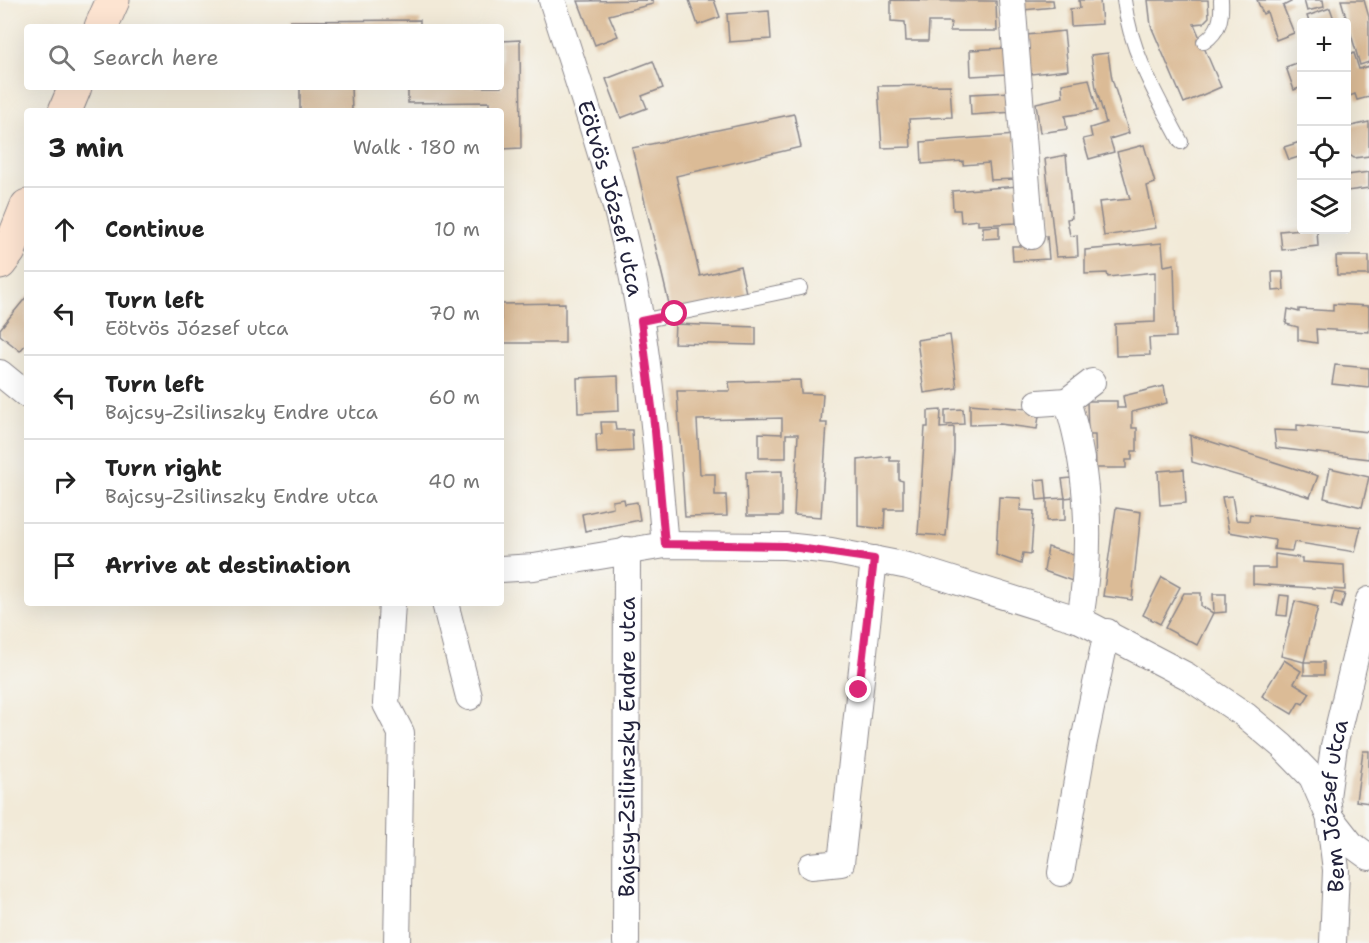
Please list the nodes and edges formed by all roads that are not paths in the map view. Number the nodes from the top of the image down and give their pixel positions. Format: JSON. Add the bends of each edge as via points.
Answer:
{"nodes":[{"id":1,"x":113,"y":0,"type":"edge"},
{"id":2,"x":552,"y":0,"type":"edge"},
{"id":3,"x":1012,"y":0,"type":"edge"},
{"id":4,"x":1124,"y":0,"type":"edge"},
{"id":5,"x":1221,"y":0,"type":"edge"},
{"id":6,"x":102,"y":24,"type":"edge"},
{"id":7,"x":1204,"y":42,"type":"dead end"},
{"id":8,"x":74,"y":90,"type":"edge"},
{"id":9,"x":66,"y":108,"type":"edge"},
{"id":10,"x":1181,"y":142,"type":"dead end"},
{"id":11,"x":24,"y":214,"type":"edge"},
{"id":12,"x":1031,"y":236,"type":"dead end"},
{"id":13,"x":0,"y":263,"type":"edge"},
{"id":14,"x":800,"y":288,"type":"dead end"},
{"id":15,"x":641,"y":321,"type":"junction"},
{"id":16,"x":0,"y":374,"type":"edge"},
{"id":17,"x":1092,"y":382,"type":"dead end"},
{"id":18,"x":24,"y":392,"type":"edge"},
{"id":19,"x":1067,"y":401,"type":"junction"},
{"id":20,"x":1038,"y":403,"type":"dead end"},
{"id":21,"x":665,"y":544,"type":"junction"},
{"id":22,"x":627,"y":550,"type":"junction"},
{"id":23,"x":874,"y":559,"type":"junction"},
{"id":24,"x":504,"y":569,"type":"edge"},
{"id":25,"x":1369,"y":600,"type":"edge"},
{"id":26,"x":392,"y":606,"type":"edge"},
{"id":27,"x":446,"y":606,"type":"edge"},
{"id":28,"x":1080,"y":620,"type":"junction"},
{"id":29,"x":1107,"y":632,"type":"junction"},
{"id":30,"x":469,"y":697,"type":"dead end"},
{"id":31,"x":1329,"y":816,"type":"junction"},
{"id":32,"x":1369,"y":857,"type":"edge"},
{"id":33,"x":811,"y":866,"type":"dead end"},
{"id":34,"x":1061,"y":873,"type":"dead end"},
{"id":35,"x":397,"y":943,"type":"edge"},
{"id":36,"x":627,"y":943,"type":"edge"},
{"id":37,"x":1333,"y":943,"type":"edge"}],
"edges":[{"from":1,"to":6,"type":"street"},
{"from":2,"to":15,"type":"street","name":"Eötvös József utca","via":[[593,126]]},
{"from":3,"to":12,"type":"street"},
{"from":4,"to":10,"type":"lane","via":[[1137,50]]},
{"from":5,"to":7,"type":"lane","via":[[1217,32]]},
{"from":8,"to":9,"type":"street"},
{"from":11,"to":13,"type":"street"},
{"from":14,"to":15,"type":"lane"},
{"from":15,"to":21,"type":"street","name":"Eötvös József utca"},
{"from":16,"to":18,"type":"street"},
{"from":17,"to":19,"type":"street"},
{"from":19,"to":20,"type":"street"},
{"from":19,"to":28,"type":"street","via":[[1089,513],[1088,567]]},
{"from":21,"to":22,"type":"street"},
{"from":21,"to":23,"type":"street","via":[[785,546]]},
{"from":22,"to":24,"type":"street"},
{"from":22,"to":36,"type":"street","name":"Bajcsy-Zsilinszky Endre utca"},
{"from":23,"to":28,"type":"street"},
{"from":23,"to":33,"type":"street","via":[[841,862]]},
{"from":25,"to":31,"type":"street","name":"Bem József utca","via":[[1335,746],[1327,797]]},
{"from":26,"to":35,"type":"street","via":[[386,704],[401,733]]},
{"from":27,"to":30,"type":"street"},
{"from":28,"to":29,"type":"street"},
{"from":29,"to":31,"type":"street","via":[[1187,676],[1245,715],[1312,777]]},
{"from":29,"to":34,"type":"street"},
{"from":31,"to":32,"type":"street","via":[[1352,844]]},
{"from":31,"to":37,"type":"street","name":"Bem József utca","via":[[1335,870]]}]}
